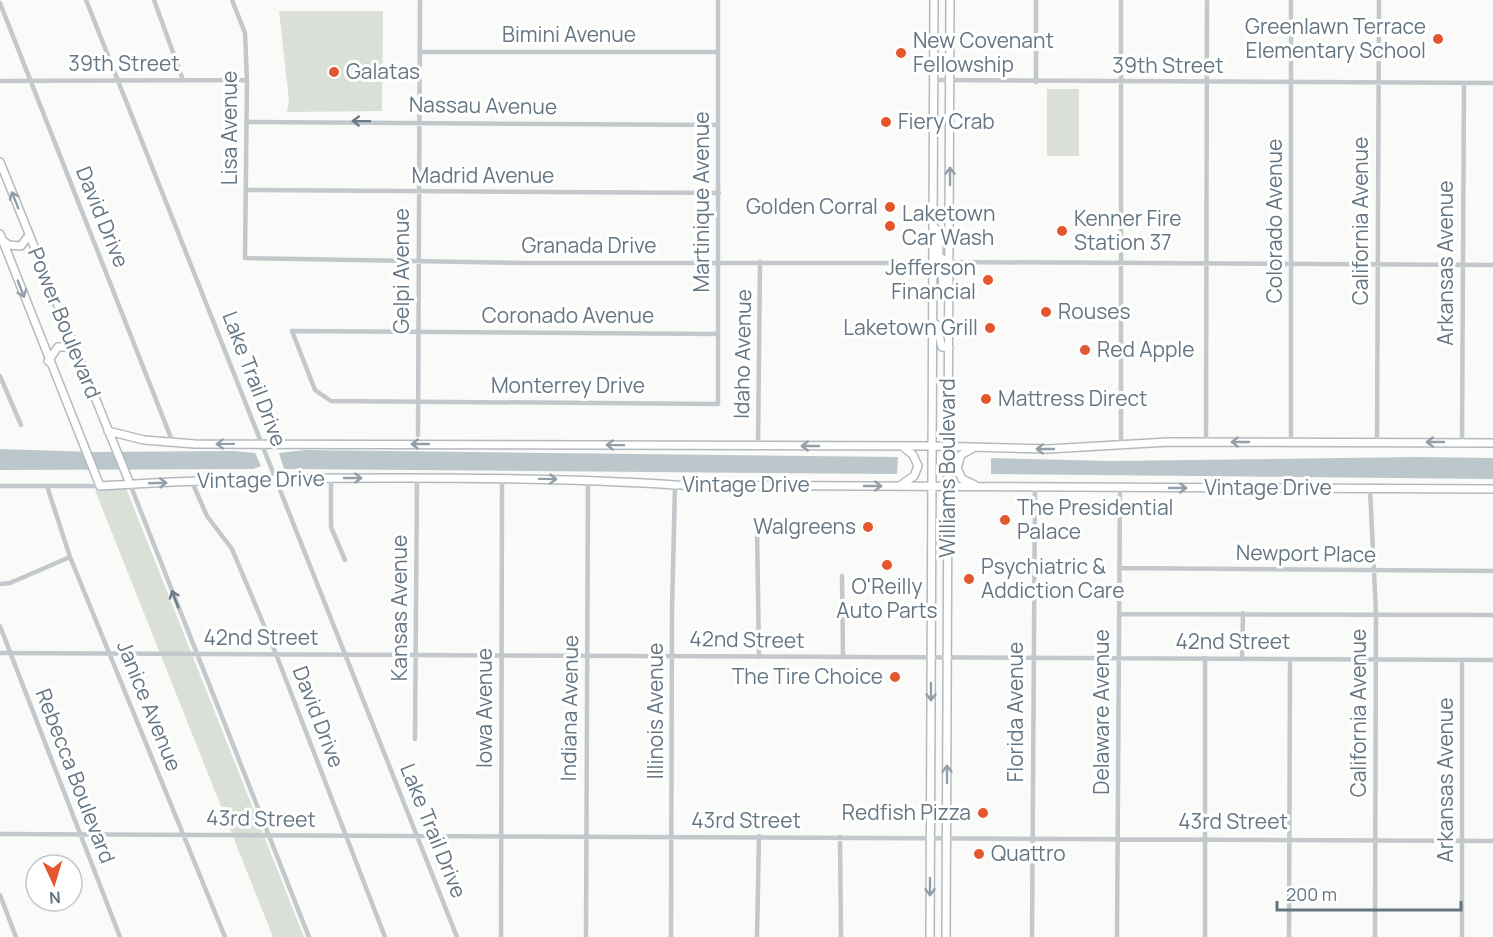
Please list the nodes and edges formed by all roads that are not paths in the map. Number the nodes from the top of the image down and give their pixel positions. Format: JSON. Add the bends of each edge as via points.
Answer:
{"nodes":[{"id":1,"x":86,"y":0,"type":"edge"},
{"id":2,"x":154,"y":0,"type":"edge"},
{"id":3,"x":232,"y":0,"type":"edge"},
{"id":4,"x":420,"y":0,"type":"edge"},
{"id":5,"x":718,"y":0,"type":"edge"},
{"id":6,"x":934,"y":0,"type":"edge"},
{"id":7,"x":1036,"y":0,"type":"edge"},
{"id":8,"x":1121,"y":0,"type":"edge"},
{"id":9,"x":1207,"y":0,"type":"edge"},
{"id":10,"x":1291,"y":0,"type":"edge"},
{"id":11,"x":1379,"y":0,"type":"edge"},
{"id":12,"x":948,"y":1,"type":"edge"},
{"id":13,"x":0,"y":3,"type":"edge"},
{"id":14,"x":420,"y":52,"type":"junction"},
{"id":15,"x":718,"y":52,"type":"junction"},
{"id":16,"x":118,"y":80,"type":"junction"},
{"id":17,"x":183,"y":80,"type":"junction"},
{"id":18,"x":247,"y":80,"type":"junction"},
{"id":19,"x":934,"y":80,"type":"junction"},
{"id":20,"x":950,"y":80,"type":"junction"},
{"id":21,"x":0,"y":81,"type":"edge"},
{"id":22,"x":31,"y":81,"type":"junction"},
{"id":23,"x":1036,"y":82,"type":"junction"},
{"id":24,"x":1121,"y":82,"type":"junction"},
{"id":25,"x":1207,"y":83,"type":"junction"},
{"id":26,"x":1464,"y":83,"type":"junction"},
{"id":27,"x":1493,"y":83,"type":"edge"},
{"id":28,"x":1292,"y":84,"type":"junction"},
{"id":29,"x":1379,"y":84,"type":"junction"},
{"id":30,"x":247,"y":122,"type":"junction"},
{"id":31,"x":419,"y":122,"type":"junction"},
{"id":32,"x":718,"y":125,"type":"junction"},
{"id":33,"x":0,"y":162,"type":"edge"},
{"id":34,"x":247,"y":190,"type":"junction"},
{"id":35,"x":418,"y":193,"type":"junction"},
{"id":36,"x":719,"y":193,"type":"junction"},
{"id":37,"x":933,"y":225,"type":"junction"},
{"id":38,"x":29,"y":235,"type":"junction"},
{"id":39,"x":1,"y":237,"type":"edge"},
{"id":40,"x":245,"y":258,"type":"joint"},
{"id":41,"x":418,"y":261,"type":"junction"},
{"id":42,"x":718,"y":261,"type":"junction"},
{"id":43,"x":760,"y":262,"type":"junction"},
{"id":44,"x":933,"y":262,"type":"junction"},
{"id":45,"x":950,"y":262,"type":"junction"},
{"id":46,"x":1121,"y":264,"type":"junction"},
{"id":47,"x":1207,"y":264,"type":"junction"},
{"id":48,"x":1292,"y":264,"type":"junction"},
{"id":49,"x":1377,"y":265,"type":"junction"},
{"id":50,"x":1463,"y":265,"type":"junction"},
{"id":51,"x":1493,"y":265,"type":"edge"},
{"id":52,"x":949,"y":298,"type":"junction"},
{"id":53,"x":933,"y":301,"type":"junction"},
{"id":54,"x":418,"y":331,"type":"junction"},
{"id":55,"x":718,"y":334,"type":"junction"},
{"id":56,"x":949,"y":348,"type":"junction"},
{"id":57,"x":75,"y":352,"type":"junction"},
{"id":58,"x":48,"y":361,"type":"junction"},
{"id":59,"x":0,"y":376,"type":"edge"},
{"id":60,"x":418,"y":402,"type":"junction"},
{"id":61,"x":718,"y":404,"type":"joint"},
{"id":62,"x":21,"y":425,"type":"dead end"},
{"id":63,"x":108,"y":431,"type":"junction"},
{"id":64,"x":418,"y":435,"type":"dead end"},
{"id":65,"x":1206,"y":441,"type":"junction"},
{"id":66,"x":1291,"y":442,"type":"junction"},
{"id":67,"x":1377,"y":442,"type":"junction"},
{"id":68,"x":1462,"y":442,"type":"junction"},
{"id":69,"x":173,"y":443,"type":"junction"},
{"id":70,"x":1493,"y":443,"type":"edge"},
{"id":71,"x":262,"y":444,"type":"junction"},
{"id":72,"x":1121,"y":444,"type":"junction"},
{"id":73,"x":758,"y":446,"type":"junction"},
{"id":74,"x":902,"y":446,"type":"junction"},
{"id":75,"x":932,"y":446,"type":"junction"},
{"id":76,"x":948,"y":446,"type":"junction"},
{"id":77,"x":976,"y":447,"type":"junction"},
{"id":78,"x":274,"y":478,"type":"junction"},
{"id":79,"x":332,"y":478,"type":"junction"},
{"id":80,"x":417,"y":478,"type":"junction"},
{"id":81,"x":502,"y":478,"type":"junction"},
{"id":82,"x":588,"y":479,"type":"junction"},
{"id":83,"x":129,"y":480,"type":"junction"},
{"id":84,"x":192,"y":482,"type":"junction"},
{"id":85,"x":675,"y":485,"type":"junction"},
{"id":86,"x":0,"y":486,"type":"edge"},
{"id":87,"x":47,"y":486,"type":"junction"},
{"id":88,"x":100,"y":486,"type":"junction"},
{"id":89,"x":899,"y":486,"type":"junction"},
{"id":90,"x":932,"y":486,"type":"junction"},
{"id":91,"x":948,"y":487,"type":"junction"},
{"id":92,"x":981,"y":487,"type":"junction"},
{"id":93,"x":1035,"y":487,"type":"junction"},
{"id":94,"x":1120,"y":488,"type":"junction"},
{"id":95,"x":1370,"y":489,"type":"junction"},
{"id":96,"x":1493,"y":489,"type":"edge"},
{"id":97,"x":757,"y":529,"type":"dead end"},
{"id":98,"x":70,"y":557,"type":"junction"},
{"id":99,"x":345,"y":560,"type":"dead end"},
{"id":100,"x":1119,"y":568,"type":"junction"},
{"id":101,"x":1374,"y":572,"type":"junction"},
{"id":102,"x":1493,"y":572,"type":"edge"},
{"id":103,"x":842,"y":576,"type":"dead end"},
{"id":104,"x":0,"y":584,"type":"edge"},
{"id":105,"x":1243,"y":613,"type":"junction"},
{"id":106,"x":1119,"y":614,"type":"junction"},
{"id":107,"x":1376,"y":614,"type":"junction"},
{"id":108,"x":1493,"y":615,"type":"edge"},
{"id":109,"x":0,"y":626,"type":"edge"},
{"id":110,"x":0,"y":652,"type":"edge"},
{"id":111,"x":10,"y":653,"type":"junction"},
{"id":112,"x":197,"y":654,"type":"junction"},
{"id":113,"x":276,"y":654,"type":"junction"},
{"id":114,"x":110,"y":655,"type":"junction"},
{"id":115,"x":345,"y":655,"type":"junction"},
{"id":116,"x":416,"y":655,"type":"junction"},
{"id":117,"x":931,"y":655,"type":"junction"},
{"id":118,"x":501,"y":656,"type":"junction"},
{"id":119,"x":587,"y":656,"type":"junction"},
{"id":120,"x":673,"y":656,"type":"junction"},
{"id":121,"x":948,"y":656,"type":"junction"},
{"id":122,"x":759,"y":657,"type":"junction"},
{"id":123,"x":843,"y":657,"type":"junction"},
{"id":124,"x":1033,"y":657,"type":"junction"},
{"id":125,"x":1119,"y":658,"type":"junction"},
{"id":126,"x":1205,"y":658,"type":"junction"},
{"id":127,"x":1242,"y":659,"type":"junction"},
{"id":128,"x":1290,"y":659,"type":"junction"},
{"id":129,"x":1376,"y":659,"type":"junction"},
{"id":130,"x":1462,"y":660,"type":"junction"},
{"id":131,"x":1493,"y":660,"type":"edge"},
{"id":132,"x":416,"y":739,"type":"dead end"},
{"id":133,"x":0,"y":834,"type":"edge"},
{"id":134,"x":80,"y":834,"type":"junction"},
{"id":135,"x":183,"y":834,"type":"junction"},
{"id":136,"x":268,"y":835,"type":"junction"},
{"id":137,"x":346,"y":836,"type":"junction"},
{"id":138,"x":759,"y":836,"type":"junction"},
{"id":139,"x":417,"y":837,"type":"junction"},
{"id":140,"x":501,"y":837,"type":"junction"},
{"id":141,"x":840,"y":837,"type":"junction"},
{"id":142,"x":930,"y":837,"type":"junction"},
{"id":143,"x":585,"y":838,"type":"junction"},
{"id":144,"x":672,"y":838,"type":"junction"},
{"id":145,"x":947,"y":838,"type":"junction"},
{"id":146,"x":1204,"y":838,"type":"junction"},
{"id":147,"x":1032,"y":839,"type":"junction"},
{"id":148,"x":1118,"y":839,"type":"junction"},
{"id":149,"x":1288,"y":839,"type":"junction"},
{"id":150,"x":1375,"y":841,"type":"junction"},
{"id":151,"x":1463,"y":841,"type":"junction"},
{"id":152,"x":1493,"y":841,"type":"edge"},
{"id":153,"x":0,"y":895,"type":"edge"},
{"id":154,"x":16,"y":937,"type":"edge"},
{"id":155,"x":120,"y":937,"type":"edge"},
{"id":156,"x":225,"y":937,"type":"edge"},
{"id":157,"x":309,"y":937,"type":"edge"},
{"id":158,"x":385,"y":937,"type":"edge"},
{"id":159,"x":457,"y":937,"type":"edge"},
{"id":160,"x":501,"y":937,"type":"edge"},
{"id":161,"x":586,"y":937,"type":"edge"},
{"id":162,"x":670,"y":937,"type":"edge"},
{"id":163,"x":757,"y":937,"type":"edge"},
{"id":164,"x":841,"y":937,"type":"edge"},
{"id":165,"x":930,"y":937,"type":"edge"},
{"id":166,"x":946,"y":937,"type":"edge"},
{"id":167,"x":1032,"y":937,"type":"edge"},
{"id":168,"x":1118,"y":937,"type":"edge"},
{"id":169,"x":1205,"y":937,"type":"edge"},
{"id":170,"x":1289,"y":937,"type":"edge"},
{"id":171,"x":1376,"y":937,"type":"edge"},
{"id":172,"x":1462,"y":937,"type":"edge"}],
"edges":[{"from":1,"to":16,"type":"street","name":"Lake Trail Drive"},
{"from":2,"to":17,"type":"street"},
{"from":3,"to":18,"type":"street","name":"Lisa Avenue","via":[[245,33]]},
{"from":4,"to":14,"type":"street","name":"Gelpi Avenue"},
{"from":5,"to":15,"type":"street","name":"Martinique Avenue"},
{"from":6,"to":19,"type":"street","name":"Williams Boulevard"},
{"from":7,"to":23,"type":"street"},
{"from":8,"to":24,"type":"street"},
{"from":9,"to":25,"type":"street"},
{"from":10,"to":28,"type":"street","name":"Colorado Avenue"},
{"from":11,"to":29,"type":"street","name":"California Avenue"},
{"from":12,"to":20,"type":"street","name":"Williams Boulevard"},
{"from":13,"to":22,"type":"street","name":"David Drive"},
{"from":14,"to":15,"type":"street","name":"Bimini Avenue"},
{"from":14,"to":31,"type":"street","name":"Gelpi Avenue"},
{"from":15,"to":32,"type":"street","name":"Martinique Avenue"},
{"from":16,"to":17,"type":"street","name":"39th Street"},
{"from":16,"to":22,"type":"street","name":"39th Street"},
{"from":16,"to":71,"type":"street","name":"Lake Trail Drive"},
{"from":17,"to":18,"type":"street","name":"39th Street"},
{"from":18,"to":30,"type":"street","name":"Lisa Avenue"},
{"from":19,"to":20,"type":"street","name":"39th Street"},
{"from":19,"to":37,"type":"street","name":"Williams Boulevard"},
{"from":20,"to":23,"type":"street","name":"39th Street"},
{"from":45,"to":20,"type":"street","name":"Williams Boulevard","one_way":true},
{"from":21,"to":22,"type":"street","name":"39th Street"},
{"from":22,"to":69,"type":"street","name":"David Drive"},
{"from":23,"to":24,"type":"street","name":"39th Street"},
{"from":24,"to":25,"type":"street","name":"39th Street"},
{"from":24,"to":46,"type":"street"},
{"from":25,"to":28,"type":"street","name":"39th Street"},
{"from":25,"to":47,"type":"street"},
{"from":26,"to":27,"type":"street","name":"39th Street"},
{"from":26,"to":29,"type":"street","name":"39th Street"},
{"from":26,"to":50,"type":"street","name":"Arkansas Avenue"},
{"from":28,"to":29,"type":"street","name":"39th Street"},
{"from":28,"to":48,"type":"street","name":"Colorado Avenue"},
{"from":29,"to":49,"type":"street","name":"California Avenue"},
{"from":31,"to":30,"type":"street","name":"Nassau Avenue","one_way":true},
{"from":30,"to":34,"type":"street","name":"Lisa Avenue"},
{"from":31,"to":32,"type":"street","name":"Nassau Avenue"},
{"from":31,"to":35,"type":"street","name":"Gelpi Avenue"},
{"from":32,"to":36,"type":"street","name":"Martinique Avenue"},
{"from":38,"to":33,"type":"street","name":"Power Boulevard","one_way":true},
{"from":34,"to":35,"type":"street","name":"Madrid Avenue"},
{"from":34,"to":40,"type":"street","name":"Lisa Avenue"},
{"from":35,"to":36,"type":"street","name":"Madrid Avenue"},
{"from":35,"to":41,"type":"street","name":"Gelpi Avenue"},
{"from":36,"to":42,"type":"street","name":"Martinique Avenue"},
{"from":37,"to":44,"type":"street","name":"Williams Boulevard"},
{"from":37,"to":45,"type":"street","via":[[938,232],[939,257]]},
{"from":38,"to":39,"type":"street","via":[[21,246],[9,245]]},
{"from":38,"to":57,"type":"street","name":"Power Boulevard"},
{"from":39,"to":58,"type":"street","name":"Power Boulevard","one_way":true},
{"from":40,"to":41,"type":"street","name":"Granada Drive"},
{"from":41,"to":42,"type":"street","name":"Granada Drive"},
{"from":41,"to":54,"type":"street","name":"Gelpi Avenue"},
{"from":42,"to":43,"type":"street","name":"Granada Drive"},
{"from":42,"to":55,"type":"street","name":"Martinique Avenue"},
{"from":43,"to":44,"type":"street","name":"Granada Drive"},
{"from":43,"to":73,"type":"street","name":"Idaho Avenue"},
{"from":44,"to":52,"type":"street","via":[[942,267],[943,293]]},
{"from":44,"to":53,"type":"street","name":"Williams Boulevard"},
{"from":45,"to":46,"type":"street"},
{"from":45,"to":52,"type":"street","name":"Williams Boulevard"},
{"from":46,"to":47,"type":"street"},
{"from":46,"to":72,"type":"street"},
{"from":47,"to":48,"type":"street"},
{"from":47,"to":65,"type":"street"},
{"from":48,"to":49,"type":"street"},
{"from":48,"to":66,"type":"street","name":"Colorado Avenue"},
{"from":49,"to":50,"type":"street"},
{"from":49,"to":67,"type":"street","name":"California Avenue"},
{"from":50,"to":51,"type":"street"},
{"from":50,"to":68,"type":"street","name":"Arkansas Avenue"},
{"from":52,"to":56,"type":"street","name":"Williams Boulevard"},
{"from":53,"to":56,"type":"street","via":[[940,343]]},
{"from":53,"to":75,"type":"street","name":"Williams Boulevard"},
{"from":54,"to":55,"type":"street","name":"Coronado Avenue"},
{"from":54,"to":60,"type":"street","name":"Gelpi Avenue"},
{"from":54,"to":60,"type":"street","name":"Coronado Avenue","via":[[292,331],[321,397],[331,401]]},
{"from":55,"to":61,"type":"street","name":"Martinique Avenue"},
{"from":56,"to":76,"type":"street","name":"Williams Boulevard"},
{"from":57,"to":58,"type":"street","via":[[58,347]]},
{"from":57,"to":63,"type":"street","name":"Power Boulevard"},
{"from":58,"to":88,"type":"street","name":"Power Boulevard"},
{"from":59,"to":62,"type":"street"},
{"from":60,"to":61,"type":"street","name":"Monterrey Drive"},
{"from":60,"to":64,"type":"street","name":"Gelpi Avenue"},
{"from":63,"to":69,"type":"street","name":"Vintage Drive"},
{"from":63,"to":83,"type":"street","name":"Power Boulevard"},
{"from":66,"to":65,"type":"street","name":"Vintage Drive","one_way":true},
{"from":65,"to":72,"type":"street","name":"Vintage Drive"},
{"from":66,"to":67,"type":"street","name":"Vintage Drive"},
{"from":68,"to":67,"type":"street","name":"Vintage Drive","one_way":true},
{"from":68,"to":70,"type":"street","name":"Vintage Drive"},
{"from":71,"to":69,"type":"street","name":"Vintage Drive","one_way":true},
{"from":73,"to":71,"type":"street","name":"Vintage Drive","one_way":true},
{"from":71,"to":78,"type":"street","name":"Lake Trail Drive"},
{"from":72,"to":77,"type":"street","name":"Vintage Drive","one_way":true,"via":[[1048,449]]},
{"from":74,"to":73,"type":"street","name":"Vintage Drive","one_way":true},
{"from":74,"to":75,"type":"street","name":"Vintage Drive"},
{"from":74,"to":89,"type":"street","via":[[918,466],[914,476]]},
{"from":75,"to":76,"type":"street","name":"Vintage Drive"},
{"from":75,"to":90,"type":"street","name":"Williams Boulevard"},
{"from":76,"to":77,"type":"street","name":"Vintage Drive"},
{"from":76,"to":91,"type":"street","name":"Williams Boulevard"},
{"from":77,"to":92,"type":"street","via":[[961,455],[957,468],[962,478]]},
{"from":78,"to":79,"type":"street","name":"Vintage Drive"},
{"from":78,"to":84,"type":"street","name":"Vintage Drive"},
{"from":78,"to":115,"type":"street","name":"Lake Trail Drive"},
{"from":79,"to":80,"type":"street","name":"Vintage Drive","one_way":true},
{"from":79,"to":99,"type":"street","via":[[331,527]]},
{"from":80,"to":81,"type":"street","name":"Vintage Drive"},
{"from":80,"to":116,"type":"street","name":"Kansas Avenue"},
{"from":81,"to":82,"type":"street","name":"Vintage Drive","one_way":true},
{"from":81,"to":118,"type":"street","name":"Iowa Avenue"},
{"from":82,"to":85,"type":"street","name":"Vintage Drive"},
{"from":82,"to":119,"type":"street","name":"Indiana Avenue"},
{"from":83,"to":84,"type":"street","name":"Vintage Drive","one_way":true},
{"from":83,"to":88,"type":"street","name":"Vintage Drive"},
{"from":112,"to":83,"type":"street","one_way":true},
{"from":84,"to":113,"type":"street","name":"David Drive","via":[[207,516],[232,549]]},
{"from":85,"to":89,"type":"street","name":"Vintage Drive","one_way":true},
{"from":85,"to":120,"type":"street","name":"Illinois Avenue"},
{"from":86,"to":87,"type":"street","name":"Vintage Drive"},
{"from":87,"to":88,"type":"street","name":"Vintage Drive"},
{"from":87,"to":98,"type":"street","name":"Janice Avenue"},
{"from":89,"to":90,"type":"street","name":"Vintage Drive"},
{"from":90,"to":91,"type":"street","name":"Vintage Drive"},
{"from":90,"to":117,"type":"street","name":"Williams Boulevard"},
{"from":91,"to":92,"type":"street","name":"Vintage Drive"},
{"from":91,"to":121,"type":"street","name":"Williams Boulevard"},
{"from":92,"to":93,"type":"street","name":"Vintage Drive"},
{"from":93,"to":94,"type":"street","name":"Vintage Drive"},
{"from":93,"to":124,"type":"street","name":"Florida Avenue"},
{"from":94,"to":95,"type":"street","name":"Vintage Drive","one_way":true},
{"from":94,"to":100,"type":"street","name":"Delaware Avenue"},
{"from":95,"to":96,"type":"street","name":"Vintage Drive"},
{"from":95,"to":101,"type":"street","name":"California Avenue"},
{"from":97,"to":122,"type":"street"},
{"from":98,"to":104,"type":"street"},
{"from":98,"to":114,"type":"street","name":"Janice Avenue"},
{"from":100,"to":101,"type":"street","name":"Newport Place"},
{"from":100,"to":106,"type":"street","name":"Delaware Avenue"},
{"from":101,"to":102,"type":"street","name":"Newport Place"},
{"from":101,"to":107,"type":"street","name":"California Avenue"},
{"from":103,"to":123,"type":"street"},
{"from":105,"to":106,"type":"street"},
{"from":105,"to":107,"type":"street"},
{"from":105,"to":127,"type":"street"},
{"from":106,"to":125,"type":"street","name":"Delaware Avenue"},
{"from":107,"to":108,"type":"street"},
{"from":107,"to":129,"type":"street","name":"California Avenue"},
{"from":109,"to":111,"type":"street","name":"Rebecca Boulevard"},
{"from":110,"to":111,"type":"street","name":"42nd Street"},
{"from":111,"to":114,"type":"street","name":"42nd Street"},
{"from":111,"to":134,"type":"street","name":"Rebecca Boulevard"},
{"from":112,"to":113,"type":"street","name":"42nd Street"},
{"from":112,"to":114,"type":"street","name":"42nd Street"},
{"from":112,"to":136,"type":"street"},
{"from":113,"to":115,"type":"street","name":"42nd Street"},
{"from":113,"to":137,"type":"street","name":"David Drive"},
{"from":114,"to":135,"type":"street","name":"Janice Avenue"},
{"from":115,"to":116,"type":"street","name":"42nd Street"},
{"from":115,"to":139,"type":"street","name":"Lake Trail Drive"},
{"from":116,"to":118,"type":"street","name":"42nd Street"},
{"from":116,"to":132,"type":"street","name":"Kansas Avenue"},
{"from":117,"to":121,"type":"street","name":"42nd Street"},
{"from":117,"to":123,"type":"street","name":"42nd Street"},
{"from":117,"to":142,"type":"street","name":"Williams Boulevard","one_way":true},
{"from":118,"to":119,"type":"street","name":"42nd Street"},
{"from":118,"to":140,"type":"street","name":"Iowa Avenue"},
{"from":119,"to":120,"type":"street","name":"42nd Street"},
{"from":119,"to":143,"type":"street","name":"Indiana Avenue"},
{"from":120,"to":122,"type":"street","name":"42nd Street"},
{"from":120,"to":144,"type":"street","name":"Illinois Avenue"},
{"from":121,"to":124,"type":"street","name":"42nd Street"},
{"from":145,"to":121,"type":"street","name":"Williams Boulevard","one_way":true},
{"from":122,"to":123,"type":"street","name":"42nd Street"},
{"from":124,"to":125,"type":"street","name":"42nd Street"},
{"from":124,"to":147,"type":"street","name":"Florida Avenue"},
{"from":125,"to":126,"type":"street","name":"42nd Street"},
{"from":125,"to":148,"type":"street","name":"Delaware Avenue"},
{"from":126,"to":127,"type":"street","name":"42nd Street"},
{"from":126,"to":146,"type":"street"},
{"from":127,"to":128,"type":"street","name":"42nd Street"},
{"from":128,"to":129,"type":"street","name":"42nd Street"},
{"from":128,"to":149,"type":"street"},
{"from":129,"to":130,"type":"street","name":"42nd Street"},
{"from":129,"to":150,"type":"street","name":"California Avenue"},
{"from":130,"to":131,"type":"street","name":"42nd Street"},
{"from":130,"to":151,"type":"street","name":"Arkansas Avenue"},
{"from":133,"to":134,"type":"street","name":"43rd Street"},
{"from":134,"to":135,"type":"street","name":"43rd Street"},
{"from":134,"to":155,"type":"street","name":"Rebecca Boulevard"},
{"from":135,"to":136,"type":"street","name":"43rd Street"},
{"from":135,"to":156,"type":"street","name":"Janice Avenue"},
{"from":136,"to":137,"type":"street","name":"43rd Street"},
{"from":136,"to":157,"type":"street"},
{"from":137,"to":139,"type":"street","name":"43rd Street"},
{"from":137,"to":158,"type":"street","name":"David Drive"},
{"from":138,"to":141,"type":"street","name":"43rd Street"},
{"from":138,"to":144,"type":"street","name":"43rd Street"},
{"from":138,"to":163,"type":"street"},
{"from":139,"to":140,"type":"street","name":"43rd Street"},
{"from":139,"to":159,"type":"street","name":"Lake Trail Drive"},
{"from":140,"to":143,"type":"street","name":"43rd Street"},
{"from":140,"to":160,"type":"street","name":"Iowa Avenue"},
{"from":141,"to":142,"type":"street","name":"43rd Street"},
{"from":141,"to":164,"type":"street"},
{"from":142,"to":145,"type":"street","name":"43rd Street"},
{"from":142,"to":165,"type":"street","name":"Williams Boulevard","one_way":true},
{"from":143,"to":144,"type":"street","name":"43rd Street"},
{"from":143,"to":161,"type":"street","name":"Indiana Avenue"},
{"from":144,"to":162,"type":"street","name":"Illinois Avenue"},
{"from":145,"to":147,"type":"street","name":"43rd Street"},
{"from":145,"to":166,"type":"street","name":"Williams Boulevard"},
{"from":146,"to":148,"type":"street","name":"43rd Street"},
{"from":146,"to":149,"type":"street","name":"43rd Street"},
{"from":146,"to":169,"type":"street"},
{"from":147,"to":148,"type":"street","name":"43rd Street"},
{"from":147,"to":167,"type":"street","name":"Florida Avenue"},
{"from":148,"to":168,"type":"street","name":"Delaware Avenue"},
{"from":149,"to":150,"type":"street","name":"43rd Street"},
{"from":149,"to":170,"type":"street"},
{"from":150,"to":151,"type":"street","name":"43rd Street"},
{"from":150,"to":171,"type":"street","name":"California Avenue"},
{"from":151,"to":152,"type":"street","name":"43rd Street"},
{"from":151,"to":172,"type":"street","name":"Arkansas Avenue"},
{"from":153,"to":154,"type":"street"}]}
